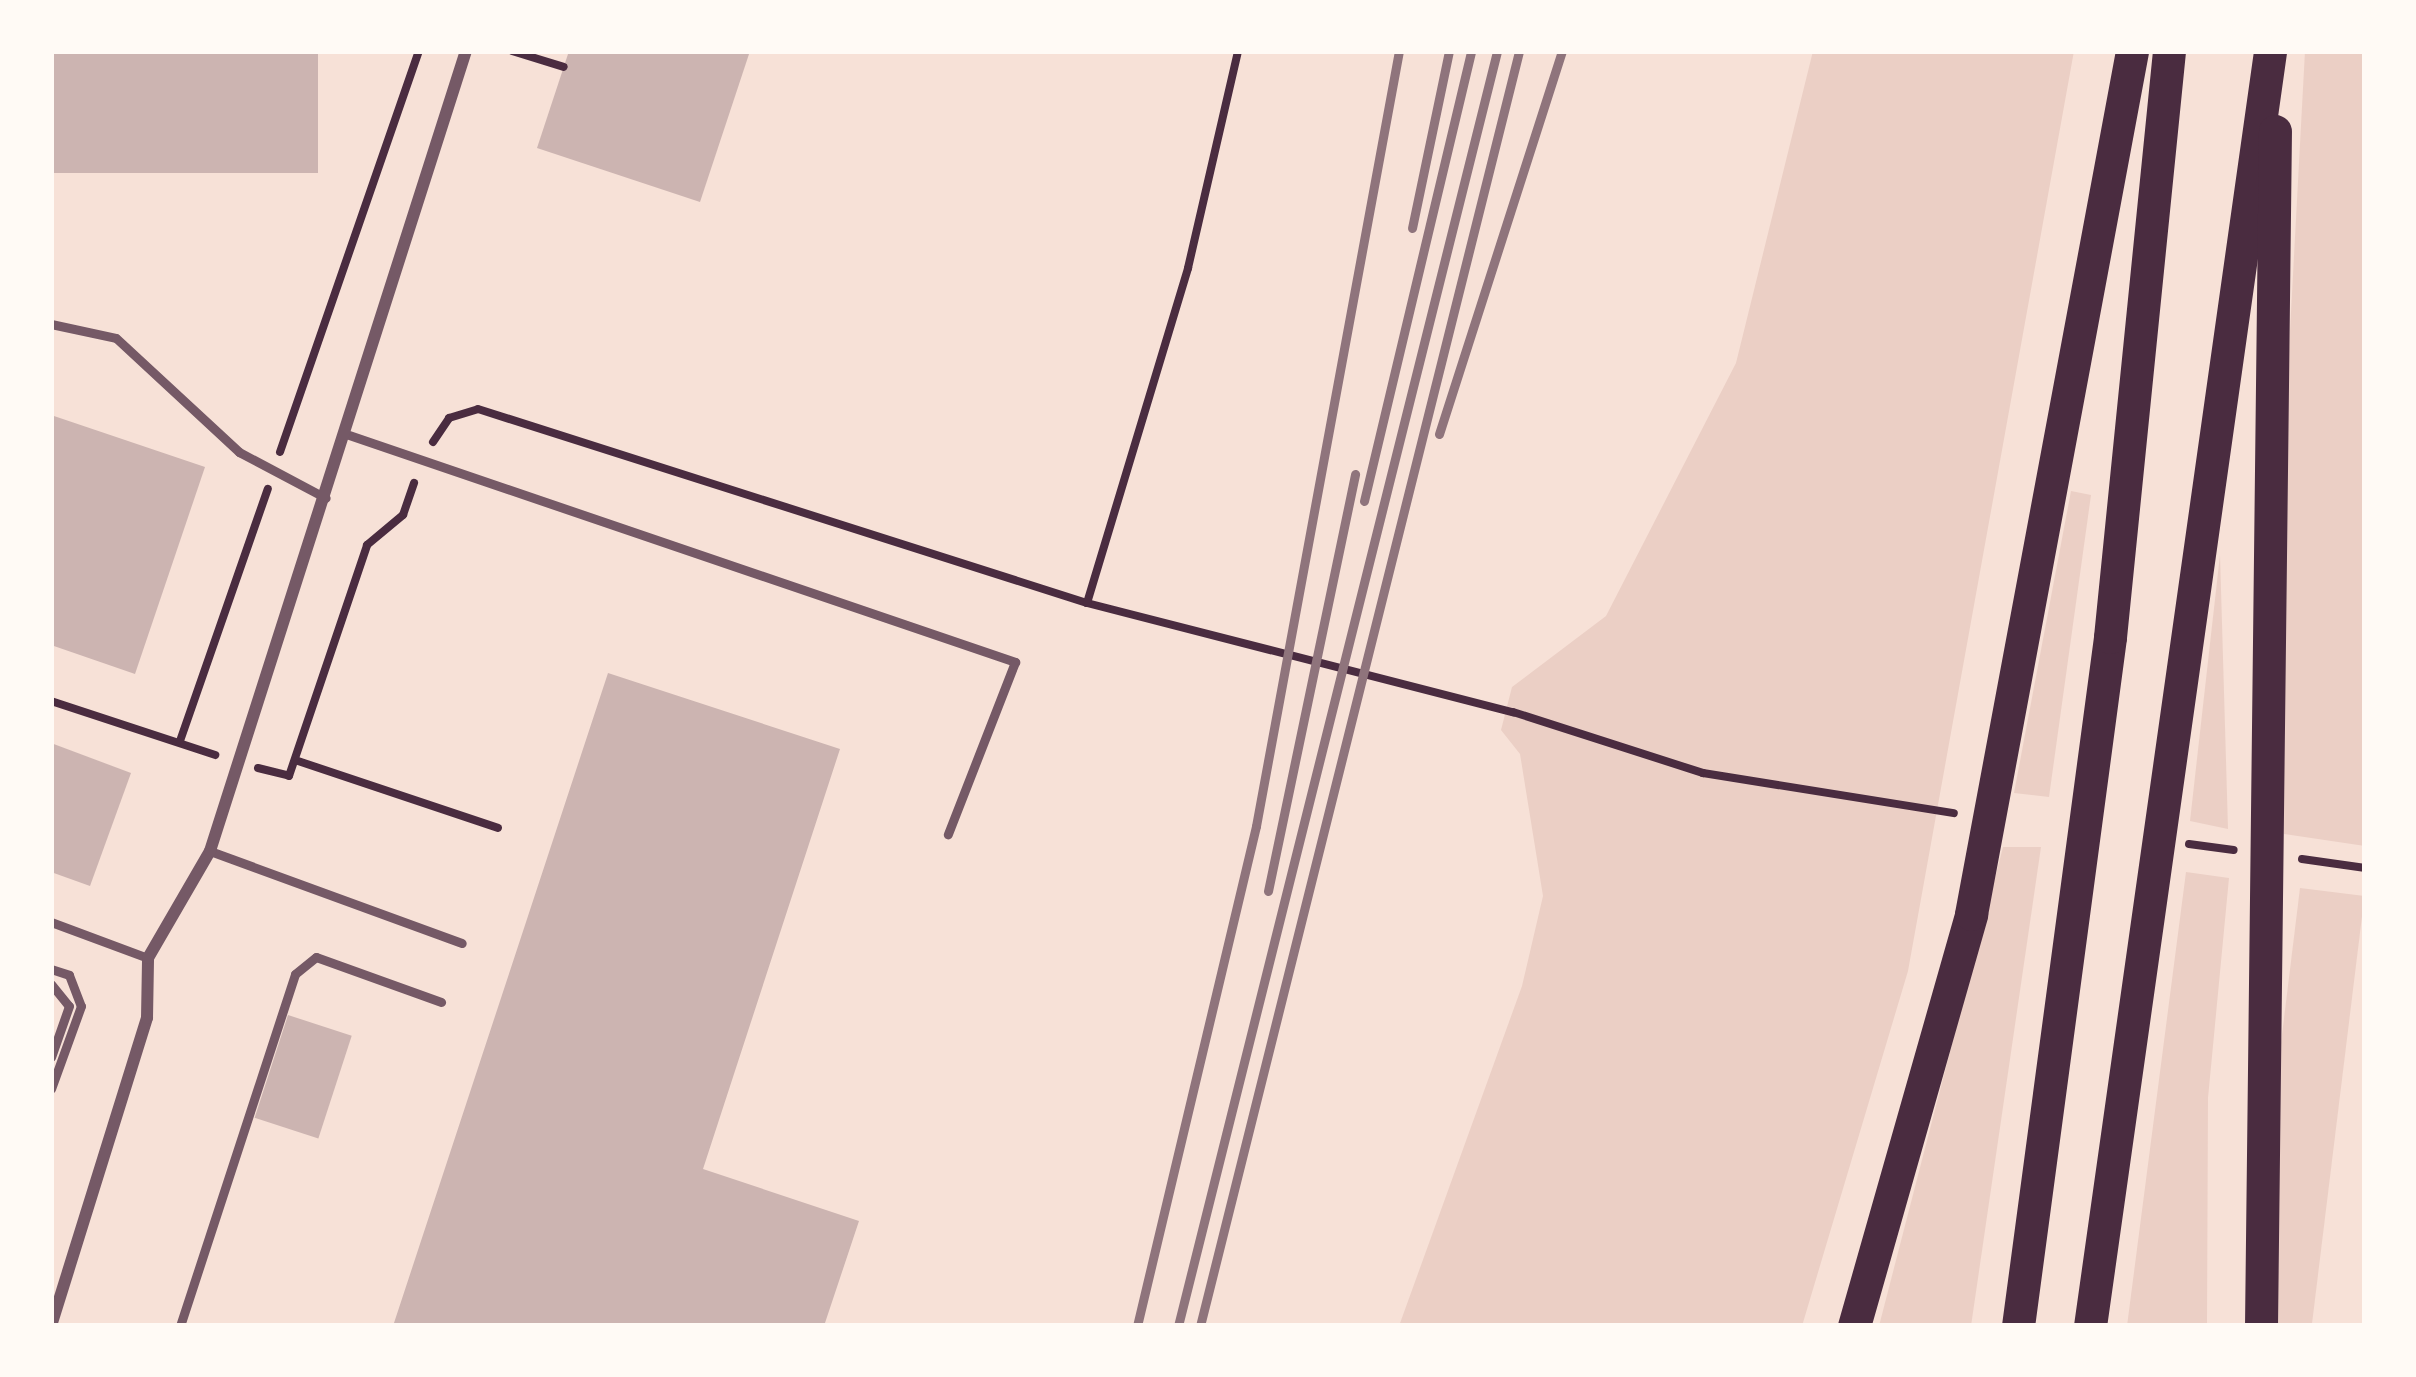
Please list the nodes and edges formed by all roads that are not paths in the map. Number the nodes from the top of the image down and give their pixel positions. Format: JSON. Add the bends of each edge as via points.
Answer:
{"nodes":[{"id":1,"x":466,"y":51,"type":"edge"},
{"id":2,"x":2132,"y":51,"type":"edge"},
{"id":3,"x":2169,"y":51,"type":"edge"},
{"id":4,"x":2272,"y":51,"type":"edge"},
{"id":5,"x":51,"y":324,"type":"edge"},
{"id":6,"x":349,"y":435,"type":"junction"},
{"id":7,"x":326,"y":497,"type":"junction"},
{"id":8,"x":948,"y":834,"type":"dead end"},
{"id":9,"x":210,"y":851,"type":"junction"},
{"id":10,"x":51,"y":922,"type":"edge"},
{"id":11,"x":462,"y":943,"type":"dead end"},
{"id":12,"x":148,"y":958,"type":"junction"},
{"id":13,"x":51,"y":969,"type":"edge"},
{"id":14,"x":51,"y":984,"type":"edge"},
{"id":15,"x":441,"y":1002,"type":"dead end"},
{"id":16,"x":51,"y":1058,"type":"edge"},
{"id":17,"x":51,"y":1089,"type":"edge"},
{"id":18,"x":51,"y":1326,"type":"edge"},
{"id":19,"x":180,"y":1326,"type":"edge"},
{"id":20,"x":1854,"y":1326,"type":"edge"},
{"id":21,"x":2018,"y":1326,"type":"edge"},
{"id":22,"x":2090,"y":1326,"type":"edge"},
{"id":23,"x":2260,"y":1326,"type":"edge"}],
"edges":[{"from":1,"to":6,"type":"street"},
{"from":2,"to":20,"type":"highway","via":[[1971,914]]},
{"from":3,"to":21,"type":"highway","via":[[2110,637]]},
{"from":4,"to":22,"type":"highway"},
{"from":4,"to":23,"type":"highway"},
{"from":5,"to":7,"type":"lane","via":[[116,338],[239,452]]},
{"from":6,"to":7,"type":"street"},
{"from":6,"to":8,"type":"lane","via":[[1015,662]]},
{"from":7,"to":9,"type":"street","via":[[230,761]]},
{"from":9,"to":11,"type":"lane"},
{"from":9,"to":12,"type":"street"},
{"from":10,"to":12,"type":"lane"},
{"from":12,"to":18,"type":"street","via":[[147,1018]]},
{"from":13,"to":17,"type":"lane","via":[[68,976],[81,1006]]},
{"from":14,"to":16,"type":"lane","via":[[68,1006]]},
{"from":15,"to":19,"type":"lane","via":[[316,957],[295,974]]}]}
